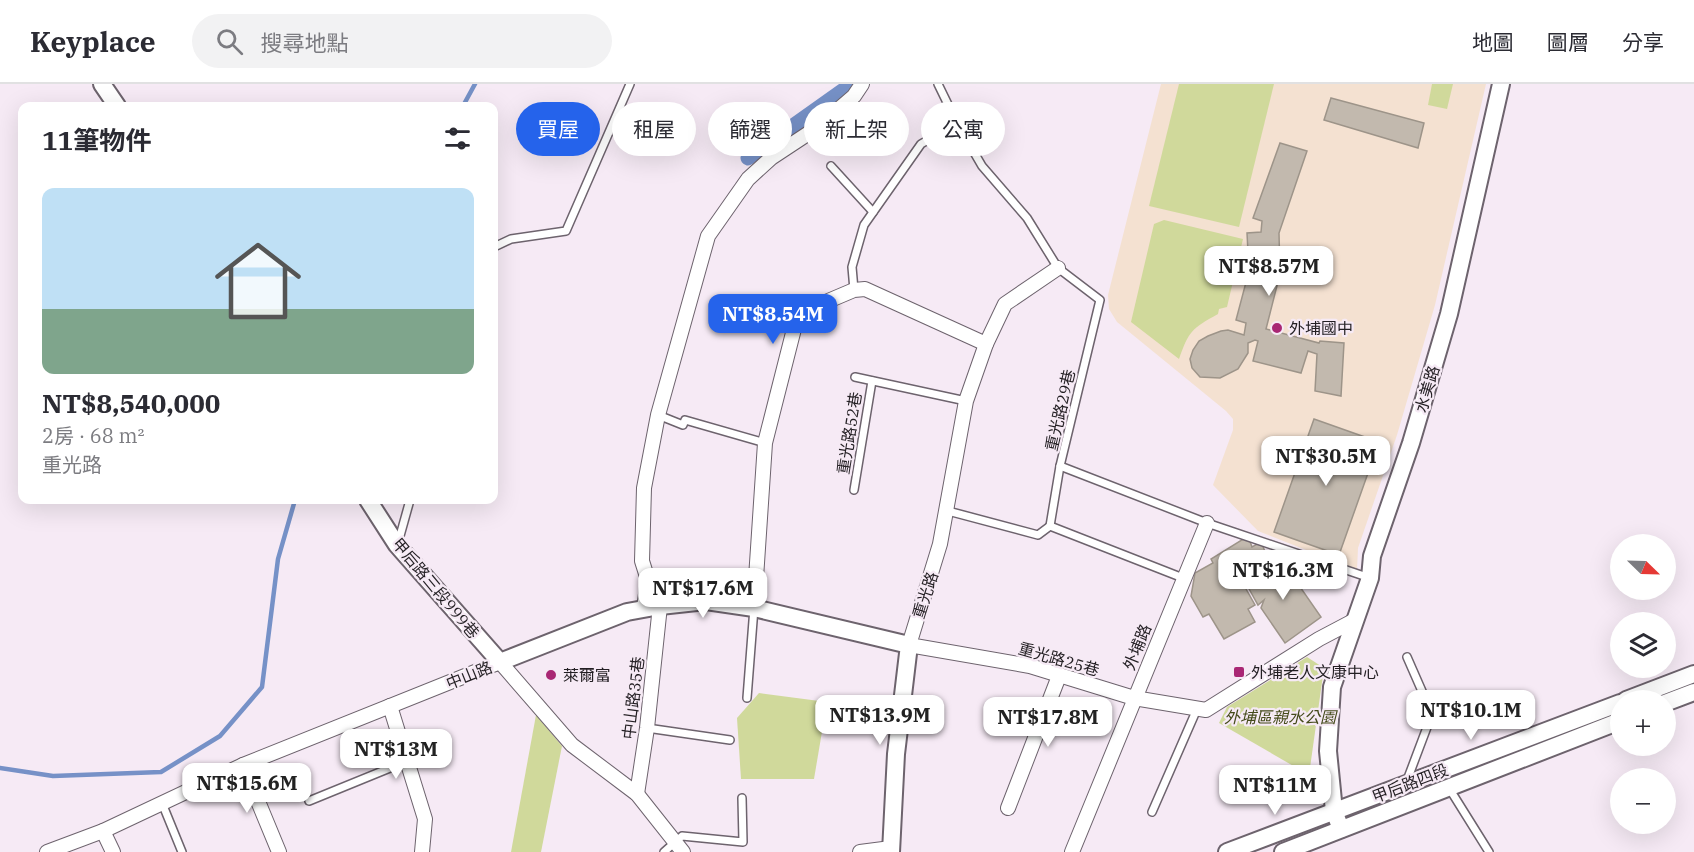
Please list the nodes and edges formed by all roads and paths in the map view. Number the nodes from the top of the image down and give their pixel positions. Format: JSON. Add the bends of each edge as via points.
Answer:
{"nodes":[{"id":1,"x":102,"y":84,"type":"edge"},
{"id":2,"x":630,"y":84,"type":"edge"},
{"id":3,"x":862,"y":84,"type":"edge"},
{"id":4,"x":938,"y":84,"type":"edge"},
{"id":5,"x":1502,"y":84,"type":"edge"},
{"id":6,"x":114,"y":102,"type":"edge"},
{"id":7,"x":947,"y":102,"type":"edge"},
{"id":8,"x":921,"y":144,"type":"edge"},
{"id":9,"x":977,"y":156,"type":"edge"},
{"id":10,"x":831,"y":166,"type":"dead end"},
{"id":11,"x":873,"y":212,"type":"junction"},
{"id":12,"x":498,"y":245,"type":"edge"},
{"id":13,"x":1058,"y":268,"type":"junction"},
{"id":14,"x":854,"y":290,"type":"junction"},
{"id":15,"x":986,"y":344,"type":"junction"},
{"id":16,"x":855,"y":377,"type":"dead end"},
{"id":17,"x":872,"y":381,"type":"junction"},
{"id":18,"x":966,"y":401,"type":"junction"},
{"id":19,"x":658,"y":415,"type":"junction"},
{"id":20,"x":765,"y":443,"type":"junction"},
{"id":21,"x":1060,"y":466,"type":"junction"},
{"id":22,"x":854,"y":490,"type":"dead end"},
{"id":23,"x":371,"y":504,"type":"edge"},
{"id":24,"x":409,"y":504,"type":"edge"},
{"id":25,"x":948,"y":511,"type":"junction"},
{"id":26,"x":1207,"y":523,"type":"junction"},
{"id":27,"x":1050,"y":526,"type":"junction"},
{"id":28,"x":397,"y":545,"type":"junction"},
{"id":29,"x":1183,"y":578,"type":"junction"},
{"id":30,"x":1370,"y":578,"type":"junction"},
{"id":31,"x":652,"y":607,"type":"junction"},
{"id":32,"x":754,"y":608,"type":"junction"},
{"id":33,"x":1354,"y":621,"type":"junction"},
{"id":34,"x":909,"y":645,"type":"junction"},
{"id":35,"x":1407,"y":657,"type":"dead end"},
{"id":36,"x":500,"y":662,"type":"junction"},
{"id":37,"x":1694,"y":674,"type":"edge"},
{"id":38,"x":1059,"y":676,"type":"junction"},
{"id":39,"x":1652,"y":690,"type":"edge"},
{"id":40,"x":1694,"y":692,"type":"edge"},
{"id":41,"x":747,"y":698,"type":"dead end"},
{"id":42,"x":1134,"y":698,"type":"junction"},
{"id":43,"x":1676,"y":699,"type":"edge"},
{"id":44,"x":390,"y":706,"type":"junction"},
{"id":45,"x":1610,"y":707,"type":"edge"},
{"id":46,"x":1197,"y":709,"type":"junction"},
{"id":47,"x":1610,"y":725,"type":"edge"},
{"id":48,"x":647,"y":728,"type":"junction"},
{"id":49,"x":730,"y":740,"type":"dead end"},
{"id":50,"x":407,"y":761,"type":"junction"},
{"id":51,"x":243,"y":765,"type":"junction"},
{"id":52,"x":1405,"y":785,"type":"junction"},
{"id":53,"x":1449,"y":787,"type":"junction"},
{"id":54,"x":637,"y":794,"type":"junction"},
{"id":55,"x":742,"y":798,"type":"dead end"},
{"id":56,"x":309,"y":801,"type":"dead end"},
{"id":57,"x":162,"y":802,"type":"junction"},
{"id":58,"x":1008,"y":808,"type":"dead end"},
{"id":59,"x":1152,"y":812,"type":"dead end"},
{"id":60,"x":1334,"y":812,"type":"junction"},
{"id":61,"x":1341,"y":829,"type":"junction"},
{"id":62,"x":103,"y":831,"type":"junction"},
{"id":63,"x":675,"y":840,"type":"junction"},
{"id":64,"x":891,"y":850,"type":"edge"},
{"id":65,"x":47,"y":852,"type":"edge"},
{"id":66,"x":113,"y":852,"type":"edge"},
{"id":67,"x":182,"y":852,"type":"edge"},
{"id":68,"x":279,"y":852,"type":"edge"},
{"id":69,"x":422,"y":852,"type":"edge"},
{"id":70,"x":664,"y":852,"type":"edge"},
{"id":71,"x":684,"y":852,"type":"edge"},
{"id":72,"x":861,"y":852,"type":"edge"},
{"id":73,"x":1072,"y":852,"type":"edge"},
{"id":74,"x":1227,"y":852,"type":"edge"},
{"id":75,"x":1283,"y":852,"type":"edge"},
{"id":76,"x":1489,"y":852,"type":"edge"}],
"edges":[{"from":1,"to":6,"type":"street"},
{"from":2,"to":12,"type":"lane","via":[[566,231],[511,239]]},
{"from":3,"to":19,"type":"street","name":"中山路35巷","via":[[818,127],[771,158],[748,179],[708,236]]},
{"from":4,"to":7,"type":"lane"},
{"from":5,"to":30,"type":"street","name":"水美路","via":[[1449,314],[1372,556]]},
{"from":8,"to":11,"type":"lane"},
{"from":9,"to":13,"type":"lane","via":[[1027,218]]},
{"from":10,"to":11,"type":"lane"},
{"from":11,"to":14,"type":"lane","via":[[864,225],[852,267]]},
{"from":13,"to":15,"type":"street","name":"重光路","via":[[1005,304]]},
{"from":13,"to":21,"type":"lane","name":"重光路29巷","via":[[1100,300]]},
{"from":14,"to":15,"type":"street","via":[[865,289]]},
{"from":14,"to":20,"type":"street","via":[[821,304],[795,325]]},
{"from":15,"to":18,"type":"street","name":"重光路"},
{"from":16,"to":17,"type":"lane","name":"重光路52巷"},
{"from":17,"to":18,"type":"lane","name":"重光路52巷"},
{"from":17,"to":22,"type":"lane","name":"重光路52巷"},
{"from":18,"to":25,"type":"street","name":"重光路"},
{"from":19,"to":20,"type":"lane","via":[[683,425],[686,420]]},
{"from":19,"to":31,"type":"street","name":"中山路35巷","via":[[644,488],[642,561]]},
{"from":20,"to":32,"type":"street"},
{"from":21,"to":26,"type":"lane"},
{"from":21,"to":27,"type":"lane","name":"重光路29巷"},
{"from":23,"to":28,"type":"street","name":"甲后路三段999巷"},
{"from":24,"to":28,"type":"lane"},
{"from":25,"to":27,"type":"lane","via":[[1038,535]]},
{"from":25,"to":34,"type":"street","name":"重光路"},
{"from":26,"to":29,"type":"street","name":"外埔路"},
{"from":26,"to":30,"type":"lane"},
{"from":27,"to":29,"type":"lane"},
{"from":28,"to":36,"type":"street","name":"甲后路三段999巷"},
{"from":29,"to":42,"type":"street","name":"外埔路"},
{"from":30,"to":33,"type":"street","name":"水美路"},
{"from":31,"to":32,"type":"street","name":"中山路","via":[[706,601]]},
{"from":31,"to":36,"type":"street","name":"中山路","via":[[627,612]]},
{"from":31,"to":48,"type":"street","name":"中山路35巷"},
{"from":32,"to":34,"type":"street","name":"中山路"},
{"from":32,"to":41,"type":"lane"},
{"from":33,"to":46,"type":"street","via":[[1206,710]]},
{"from":33,"to":60,"type":"street","name":"水美路","via":[[1332,687],[1328,752]]},
{"from":34,"to":38,"type":"street","name":"重光路25巷","via":[[1030,666]]},
{"from":34,"to":64,"type":"street","name":"重光路","via":[[896,754]]},
{"from":35,"to":52,"type":"lane","via":[[1432,714]]},
{"from":36,"to":44,"type":"street","name":"中山路"},
{"from":36,"to":54,"type":"street","name":"甲后路三段999巷","via":[[572,745]]},
{"from":37,"to":39,"type":"street"},
{"from":38,"to":42,"type":"street","name":"重光路25巷"},
{"from":38,"to":58,"type":"street"},
{"from":40,"to":43,"type":"street"},
{"from":42,"to":46,"type":"street","name":"重光路25巷"},
{"from":42,"to":73,"type":"street","name":"外埔路"},
{"from":44,"to":50,"type":"street"},
{"from":44,"to":51,"type":"street","name":"中山路"},
{"from":45,"to":52,"type":"street","name":"甲后路四段"},
{"from":46,"to":59,"type":"lane"},
{"from":47,"to":53,"type":"street","name":"甲后路四段"},
{"from":48,"to":49,"type":"lane"},
{"from":48,"to":54,"type":"street","name":"中山路35巷"},
{"from":50,"to":56,"type":"lane"},
{"from":50,"to":69,"type":"street","via":[[424,819]]},
{"from":51,"to":57,"type":"street","name":"中山路"},
{"from":51,"to":68,"type":"street"},
{"from":52,"to":60,"type":"street","name":"甲后路四段"},
{"from":53,"to":61,"type":"street","name":"甲后路四段"},
{"from":53,"to":76,"type":"lane"},
{"from":54,"to":63,"type":"street","name":"甲后路三段999巷"},
{"from":55,"to":63,"type":"lane","via":[[742,842],[682,836]]},
{"from":57,"to":62,"type":"street","name":"中山路"},
{"from":57,"to":67,"type":"lane"},
{"from":60,"to":61,"type":"street","name":"水美路"},
{"from":60,"to":74,"type":"street","name":"甲后路四段"},
{"from":61,"to":75,"type":"street","name":"甲后路四段"},
{"from":62,"to":65,"type":"street","name":"中山路"},
{"from":62,"to":66,"type":"street"},
{"from":63,"to":70,"type":"lane"},
{"from":63,"to":71,"type":"street","name":"甲后路三段999巷"},
{"from":64,"to":72,"type":"street"}]}
